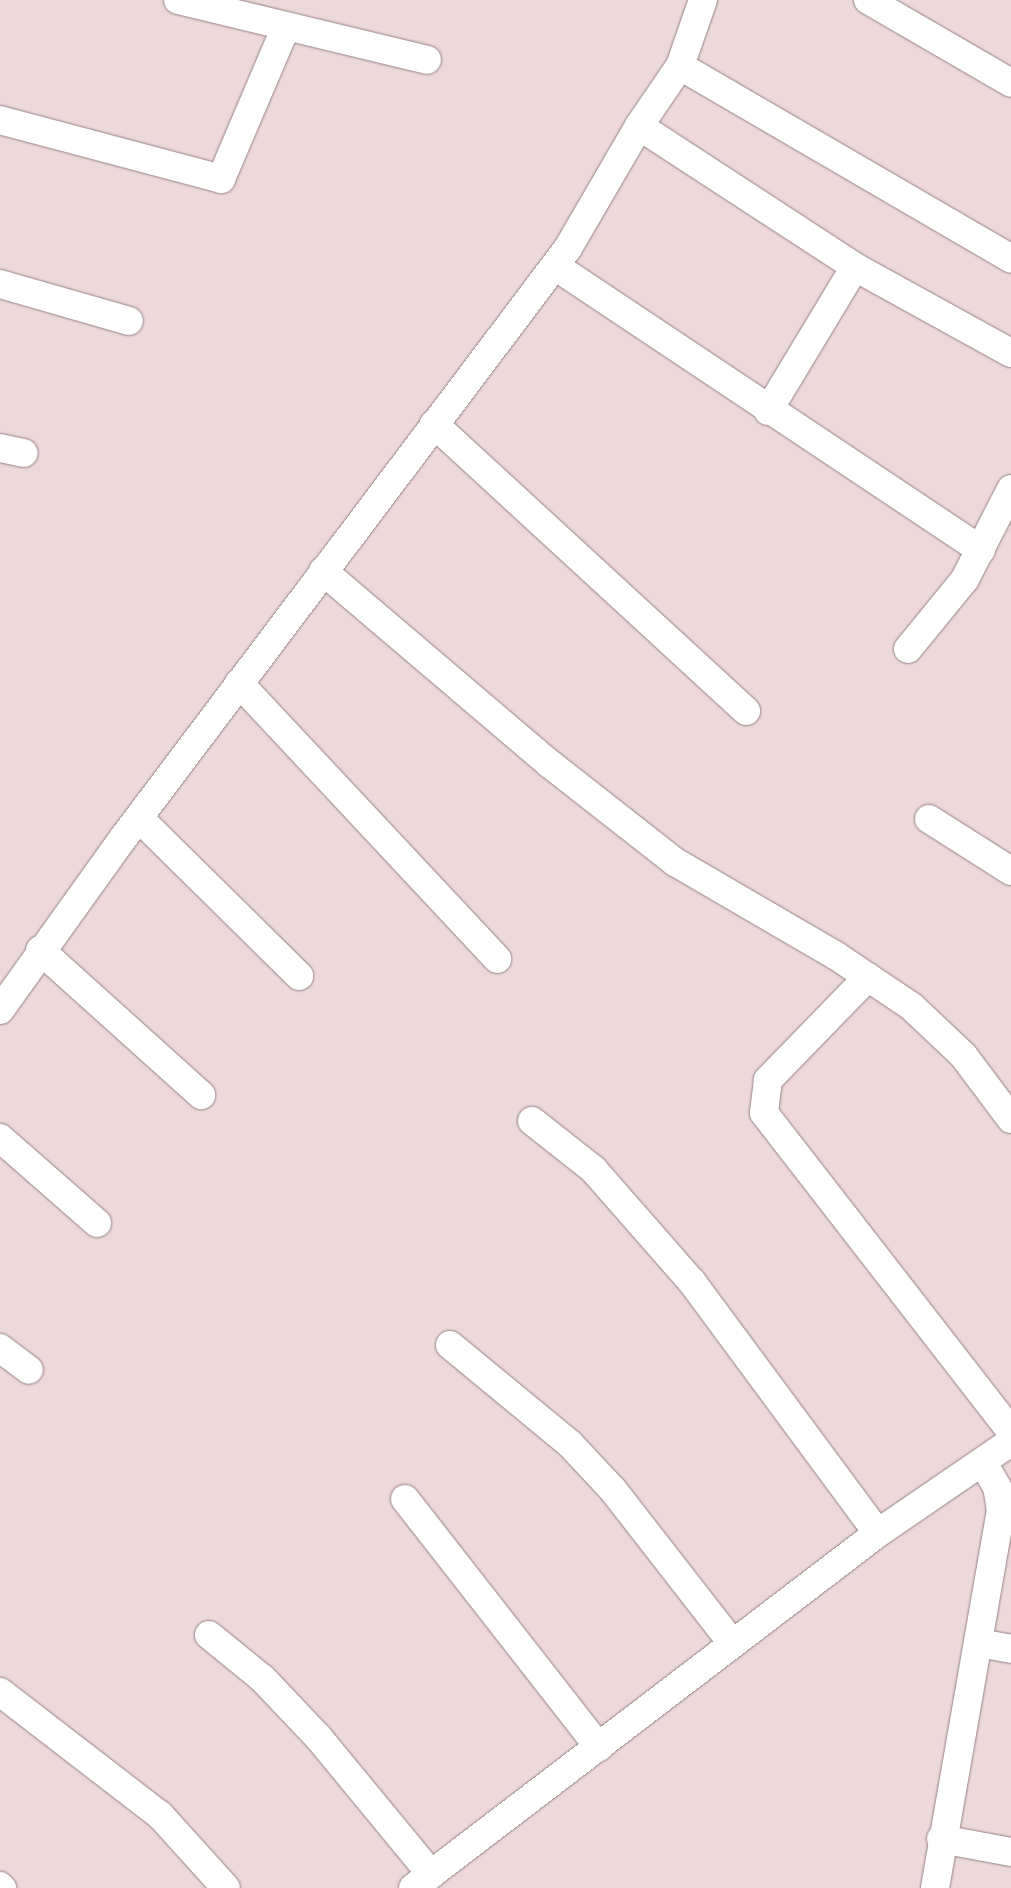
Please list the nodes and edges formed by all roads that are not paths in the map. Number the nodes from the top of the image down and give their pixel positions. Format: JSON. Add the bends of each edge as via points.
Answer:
{"nodes":[{"id":1,"x":178,"y":0,"type":"edge"},
{"id":2,"x":704,"y":0,"type":"edge"},
{"id":3,"x":868,"y":0,"type":"edge"},
{"id":4,"x":285,"y":29,"type":"junction"},
{"id":5,"x":427,"y":60,"type":"dead end"},
{"id":6,"x":680,"y":66,"type":"junction"},
{"id":7,"x":1011,"y":83,"type":"edge"},
{"id":8,"x":0,"y":120,"type":"edge"},
{"id":9,"x":639,"y":126,"type":"junction"},
{"id":10,"x":1011,"y":259,"type":"edge"},
{"id":11,"x":555,"y":266,"type":"junction"},
{"id":12,"x":855,"y":268,"type":"junction"},
{"id":13,"x":0,"y":284,"type":"edge"},
{"id":14,"x":129,"y":321,"type":"dead end"},
{"id":15,"x":1011,"y":353,"type":"edge"},
{"id":16,"x":768,"y":411,"type":"junction"},
{"id":17,"x":434,"y":424,"type":"junction"},
{"id":18,"x":1011,"y":489,"type":"edge"},
{"id":19,"x":981,"y":550,"type":"junction"},
{"id":20,"x":323,"y":571,"type":"junction"},
{"id":21,"x":908,"y":649,"type":"dead end"},
{"id":22,"x":239,"y":683,"type":"junction"},
{"id":23,"x":746,"y":711,"type":"dead end"},
{"id":24,"x":139,"y":818,"type":"junction"},
{"id":25,"x":929,"y":819,"type":"dead end"},
{"id":26,"x":1011,"y":870,"type":"edge"},
{"id":27,"x":40,"y":950,"type":"junction"},
{"id":28,"x":497,"y":959,"type":"dead end"},
{"id":29,"x":299,"y":976,"type":"dead end"},
{"id":30,"x":868,"y":977,"type":"junction"},
{"id":31,"x":0,"y":1010,"type":"edge"},
{"id":32,"x":201,"y":1094,"type":"dead end"},
{"id":33,"x":1011,"y":1119,"type":"edge"},
{"id":34,"x":532,"y":1121,"type":"dead end"},
{"id":35,"x":0,"y":1138,"type":"edge"},
{"id":36,"x":97,"y":1223,"type":"dead end"},
{"id":37,"x":450,"y":1345,"type":"dead end"},
{"id":38,"x":0,"y":1348,"type":"edge"},
{"id":39,"x":29,"y":1370,"type":"dead end"},
{"id":40,"x":1011,"y":1432,"type":"edge"},
{"id":41,"x":1011,"y":1442,"type":"edge"},
{"id":42,"x":983,"y":1463,"type":"junction"},
{"id":43,"x":405,"y":1500,"type":"dead end"},
{"id":44,"x":878,"y":1533,"type":"junction"},
{"id":45,"x":209,"y":1635,"type":"dead end"},
{"id":46,"x":732,"y":1643,"type":"junction"},
{"id":47,"x":978,"y":1643,"type":"junction"},
{"id":48,"x":1011,"y":1649,"type":"edge"},
{"id":49,"x":0,"y":1692,"type":"edge"},
{"id":50,"x":599,"y":1746,"type":"junction"},
{"id":51,"x":941,"y":1839,"type":"junction"},
{"id":52,"x":1011,"y":1852,"type":"edge"},
{"id":53,"x":422,"y":1881,"type":"edge"},
{"id":54,"x":932,"y":1886,"type":"edge"},
{"id":55,"x":226,"y":1888,"type":"edge"}],
"edges":[{"from":1,"to":4,"type":"street"},
{"from":2,"to":6,"type":"street"},
{"from":3,"to":7,"type":"street"},
{"from":4,"to":5,"type":"street"},
{"from":4,"to":8,"type":"street","via":[[221,179]]},
{"from":6,"to":9,"type":"street"},
{"from":6,"to":10,"type":"street"},
{"from":9,"to":11,"type":"street"},
{"from":9,"to":12,"type":"street"},
{"from":11,"to":16,"type":"street"},
{"from":11,"to":17,"type":"street"},
{"from":12,"to":15,"type":"street"},
{"from":12,"to":16,"type":"street"},
{"from":13,"to":14,"type":"street"},
{"from":16,"to":19,"type":"street"},
{"from":17,"to":20,"type":"street"},
{"from":17,"to":23,"type":"street"},
{"from":18,"to":19,"type":"street"},
{"from":19,"to":21,"type":"street","via":[[965,579]]},
{"from":20,"to":22,"type":"street"},
{"from":20,"to":30,"type":"street","via":[[550,764],[675,862]]},
{"from":22,"to":24,"type":"street"},
{"from":22,"to":28,"type":"street"},
{"from":24,"to":27,"type":"street"},
{"from":24,"to":29,"type":"street"},
{"from":25,"to":26,"type":"street"},
{"from":27,"to":31,"type":"street"},
{"from":27,"to":32,"type":"street"},
{"from":30,"to":33,"type":"street","via":[[911,1006],[963,1055]]},
{"from":30,"to":40,"type":"street","via":[[768,1080],[764,1113]]},
{"from":34,"to":44,"type":"street","via":[[593,1169],[692,1282]]},
{"from":35,"to":36,"type":"street"},
{"from":37,"to":46,"type":"street","via":[[570,1444],[613,1490]]},
{"from":38,"to":39,"type":"street"},
{"from":41,"to":42,"type":"street"},
{"from":42,"to":44,"type":"street"},
{"from":42,"to":47,"type":"street","via":[[997,1487],[1001,1511]]},
{"from":43,"to":50,"type":"street"},
{"from":44,"to":46,"type":"street"},
{"from":45,"to":53,"type":"street","via":[[263,1680],[318,1736]]},
{"from":46,"to":50,"type":"street"},
{"from":47,"to":48,"type":"street"},
{"from":47,"to":51,"type":"street"},
{"from":49,"to":55,"type":"street","via":[[160,1815]]},
{"from":50,"to":53,"type":"street"},
{"from":51,"to":52,"type":"street"},
{"from":51,"to":54,"type":"street"}]}
